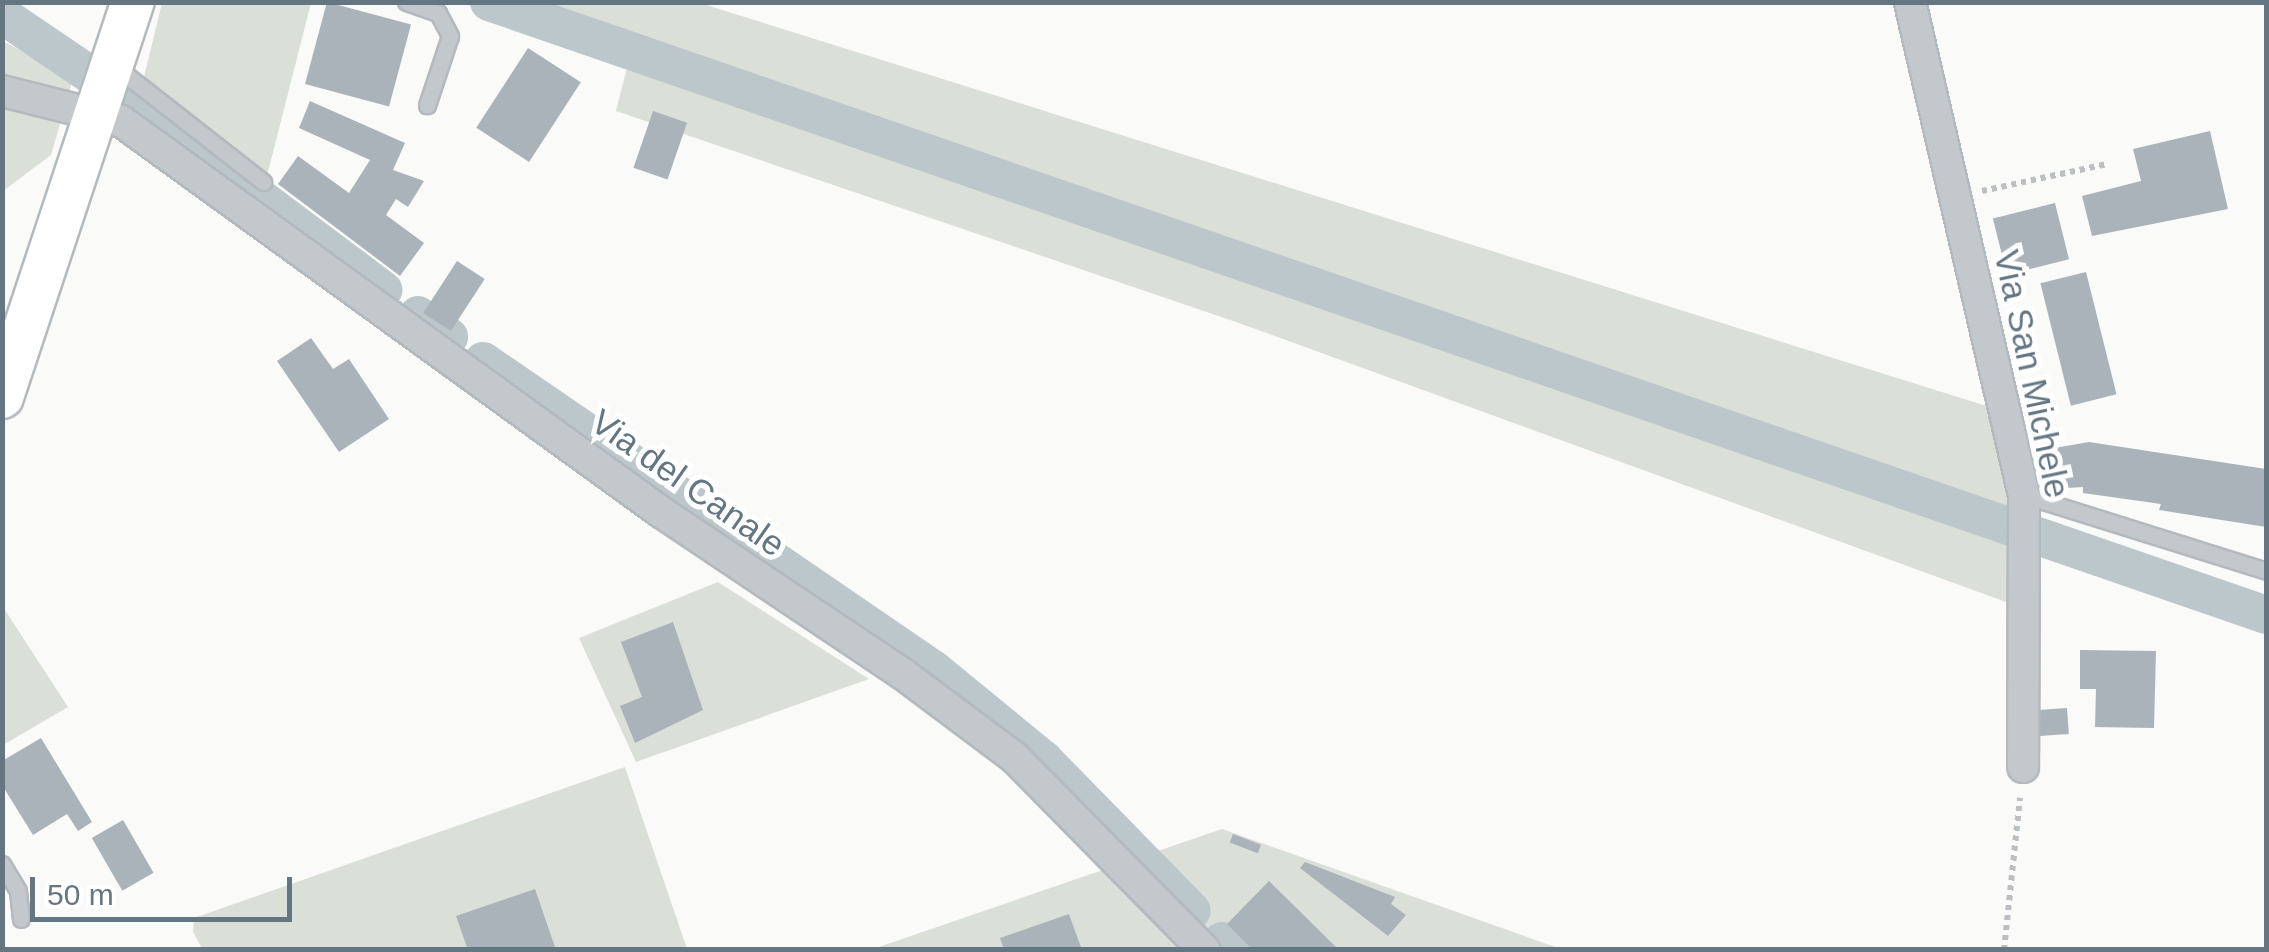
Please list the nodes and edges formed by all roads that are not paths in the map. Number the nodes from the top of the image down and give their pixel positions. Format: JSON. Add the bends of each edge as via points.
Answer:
{"nodes":[{"id":1,"x":132,"y":2,"type":"edge"},
{"id":2,"x":406,"y":2,"type":"edge"},
{"id":3,"x":1910,"y":2,"type":"edge"},
{"id":4,"x":116,"y":67,"type":"junction"},
{"id":5,"x":2,"y":91,"type":"edge"},
{"id":6,"x":428,"y":105,"type":"dead end"},
{"id":7,"x":100,"y":114,"type":"junction"},
{"id":8,"x":263,"y":182,"type":"dead end"},
{"id":9,"x":2,"y":397,"type":"edge"},
{"id":10,"x":2024,"y":504,"type":"junction"},
{"id":11,"x":2266,"y":571,"type":"edge"},
{"id":12,"x":2023,"y":767,"type":"road end"},
{"id":13,"x":2,"y":864,"type":"edge"},
{"id":14,"x":22,"y":920,"type":"dead end"},
{"id":15,"x":1204,"y":950,"type":"edge"}],
"edges":[{"from":1,"to":4,"type":"street"},
{"from":2,"to":6,"type":"lane","via":[[438,13],[450,36]]},
{"from":3,"to":10,"type":"street","name":"Via San Michele"},
{"from":4,"to":7,"type":"street"},
{"from":4,"to":8,"type":"lane"},
{"from":5,"to":7,"type":"street","name":"Via del Canale"},
{"from":7,"to":9,"type":"street"},
{"from":7,"to":15,"type":"street","name":"Via del Canale","via":[[121,121],[1014,756]]},
{"from":10,"to":11,"type":"lane"},
{"from":10,"to":12,"type":"street","name":"Via San Michele"},
{"from":13,"to":14,"type":"lane","via":[[18,892]]}]}
